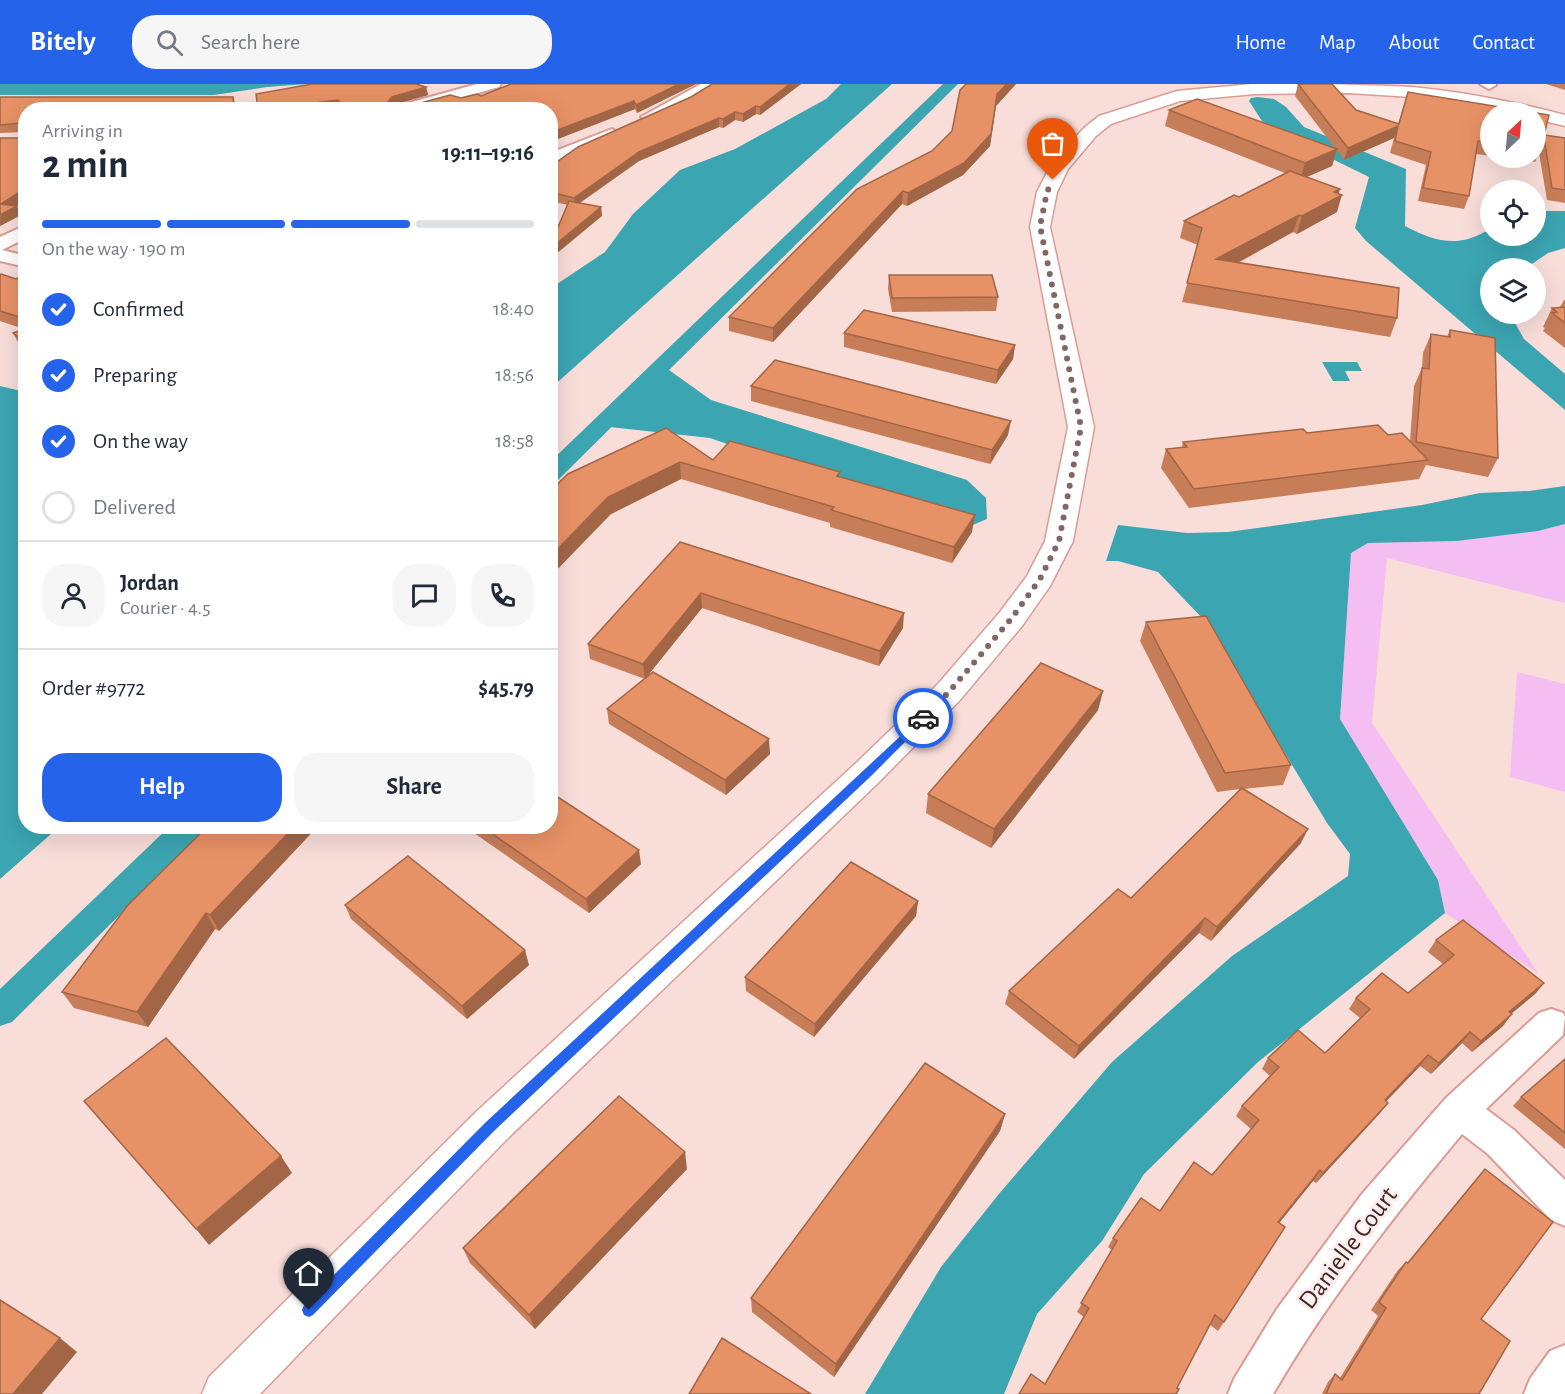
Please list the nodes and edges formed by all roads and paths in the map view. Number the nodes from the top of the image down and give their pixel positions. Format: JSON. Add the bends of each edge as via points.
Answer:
{"nodes":[{"id":1,"x":494,"y":84,"type":"edge"},
{"id":2,"x":712,"y":84,"type":"edge"},
{"id":3,"x":1348,"y":86,"type":"edge"},
{"id":4,"x":469,"y":88,"type":"edge"},
{"id":5,"x":424,"y":102,"type":"edge"},
{"id":6,"x":1483,"y":102,"type":"edge"},
{"id":7,"x":1546,"y":116,"type":"edge"},
{"id":8,"x":1565,"y":121,"type":"edge"},
{"id":9,"x":558,"y":156,"type":"edge"},
{"id":10,"x":18,"y":235,"type":"edge"},
{"id":11,"x":0,"y":245,"type":"edge"},
{"id":12,"x":0,"y":255,"type":"edge"},
{"id":13,"x":18,"y":260,"type":"edge"},
{"id":14,"x":1551,"y":1024,"type":"dead end"},
{"id":15,"x":1459,"y":1110,"type":"junction"},
{"id":16,"x":1565,"y":1207,"type":"edge"},
{"id":17,"x":1565,"y":1366,"type":"edge"},
{"id":18,"x":226,"y":1394,"type":"edge"},
{"id":19,"x":1249,"y":1394,"type":"edge"},
{"id":20,"x":1545,"y":1394,"type":"edge"}],
"edges":[{"from":1,"to":4,"type":"street"},
{"from":2,"to":9,"type":"street"},
{"from":3,"to":6,"type":"street"},
{"from":3,"to":18,"type":"street","via":[[1254,88],[1177,96],[1105,120],[1059,167],[1047,192],[1040,226],[1081,427],[1059,541],[1040,579],[949,692],[491,1126]]},
{"from":4,"to":5,"type":"street"},
{"from":7,"to":8,"type":"street"},
{"from":10,"to":11,"type":"street"},
{"from":12,"to":13,"type":"street"},
{"from":14,"to":15,"type":"street","name":"Danielle Court"},
{"from":15,"to":16,"type":"street","via":[[1501,1142]]},
{"from":15,"to":19,"type":"street","name":"Danielle Court","via":[[1361,1227],[1291,1323]]},
{"from":17,"to":20,"type":"street"}]}
